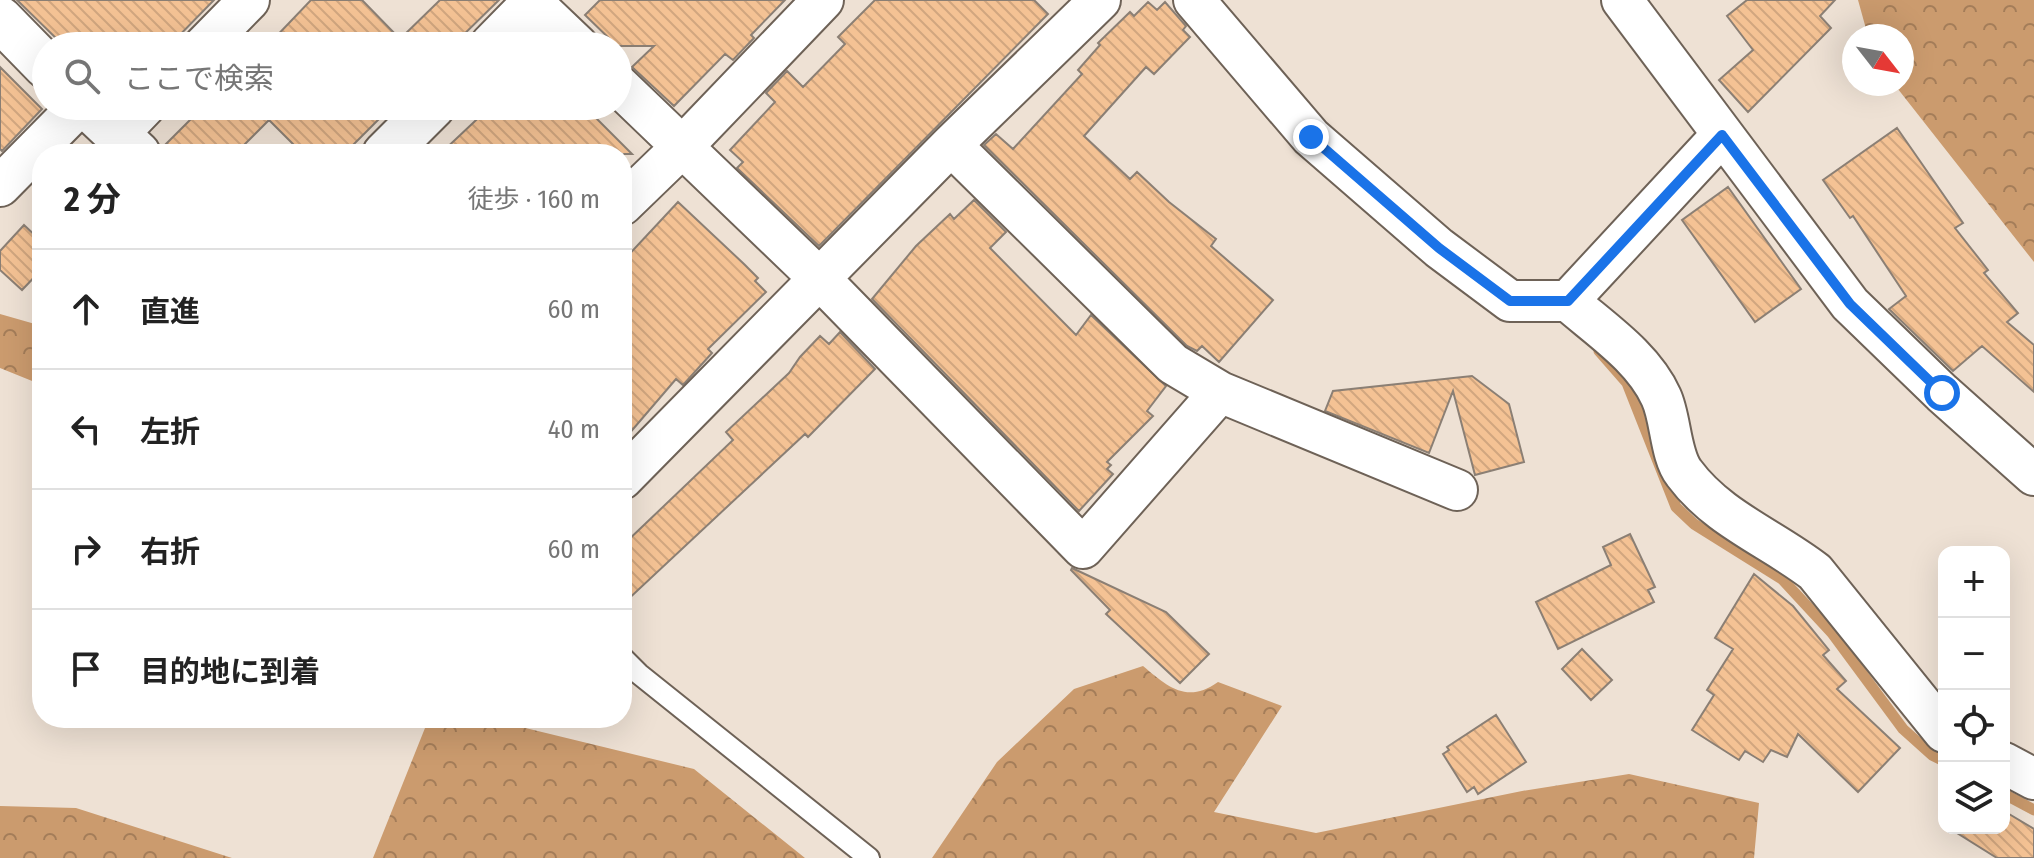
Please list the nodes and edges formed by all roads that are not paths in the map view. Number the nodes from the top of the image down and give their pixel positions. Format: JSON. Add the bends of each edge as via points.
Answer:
{"nodes":[{"id":1,"x":249,"y":0,"type":"edge"},
{"id":2,"x":823,"y":0,"type":"edge"},
{"id":3,"x":1100,"y":0,"type":"edge"},
{"id":4,"x":1194,"y":0,"type":"edge"},
{"id":5,"x":1622,"y":0,"type":"edge"},
{"id":6,"x":536,"y":2,"type":"edge"},
{"id":7,"x":0,"y":19,"type":"edge"},
{"id":8,"x":218,"y":32,"type":"edge"},
{"id":9,"x":506,"y":32,"type":"edge"},
{"id":10,"x":565,"y":32,"type":"edge"},
{"id":11,"x":32,"y":52,"type":"edge"},
{"id":12,"x":632,"y":99,"type":"edge"},
{"id":13,"x":65,"y":120,"type":"edge"},
{"id":14,"x":419,"y":120,"type":"edge"},
{"id":15,"x":1722,"y":135,"type":"junction"},
{"id":16,"x":41,"y":144,"type":"edge"},
{"id":17,"x":395,"y":144,"type":"edge"},
{"id":18,"x":951,"y":145,"type":"junction"},
{"id":19,"x":682,"y":147,"type":"junction"},
{"id":20,"x":32,"y":154,"type":"edge"},
{"id":21,"x":0,"y":186,"type":"edge"},
{"id":22,"x":632,"y":195,"type":"edge"},
{"id":23,"x":821,"y":280,"type":"junction"},
{"id":24,"x":1568,"y":301,"type":"junction"},
{"id":25,"x":1220,"y":392,"type":"junction"},
{"id":26,"x":632,"y":469,"type":"edge"},
{"id":27,"x":2034,"y":475,"type":"edge"},
{"id":28,"x":1457,"y":490,"type":"dead end"},
{"id":29,"x":632,"y":667,"type":"edge"},
{"id":30,"x":1938,"y":725,"type":"edge"},
{"id":31,"x":2010,"y":766,"type":"edge"},
{"id":32,"x":2034,"y":779,"type":"edge"},
{"id":33,"x":869,"y":858,"type":"edge"}],
"edges":[{"from":1,"to":8,"type":"street"},
{"from":2,"to":19,"type":"street"},
{"from":3,"to":18,"type":"street"},
{"from":4,"to":24,"type":"street","via":[[1311,137],[1439,248],[1510,301]]},
{"from":5,"to":15,"type":"street"},
{"from":6,"to":9,"type":"street"},
{"from":6,"to":10,"type":"street"},
{"from":7,"to":11,"type":"street"},
{"from":12,"to":19,"type":"street"},
{"from":13,"to":16,"type":"street"},
{"from":14,"to":17,"type":"street"},
{"from":15,"to":24,"type":"street"},
{"from":15,"to":27,"type":"street","via":[[1850,304]]},
{"from":18,"to":23,"type":"street"},
{"from":18,"to":25,"type":"street","via":[[1173,364]]},
{"from":19,"to":22,"type":"street"},
{"from":19,"to":23,"type":"street"},
{"from":20,"to":21,"type":"street"},
{"from":23,"to":25,"type":"street","via":[[1083,548]]},
{"from":23,"to":26,"type":"street"},
{"from":24,"to":30,"type":"street","via":[[1635,359],[1661,397],[1681,471],[1714,506],[1815,572]]},
{"from":25,"to":28,"type":"street"},
{"from":29,"to":33,"type":"lane"},
{"from":31,"to":32,"type":"street"}]}
